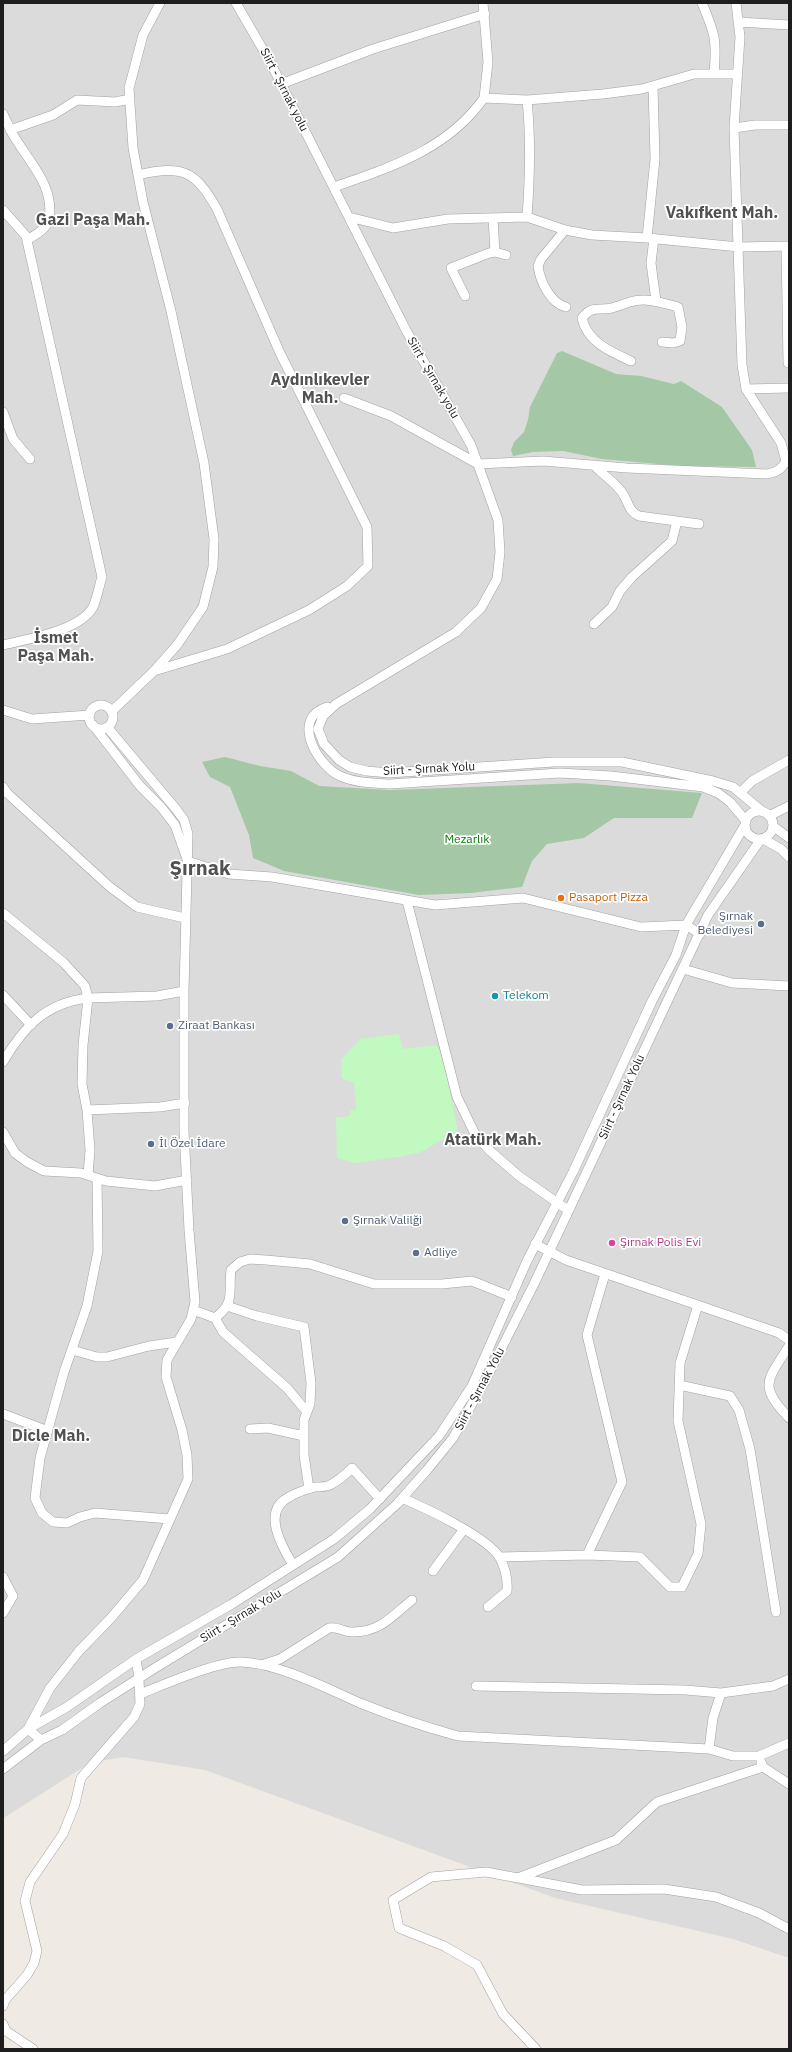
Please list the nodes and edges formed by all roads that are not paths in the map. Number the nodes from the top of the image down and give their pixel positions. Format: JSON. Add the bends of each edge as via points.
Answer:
{"nodes":[{"id":1,"x":160,"y":3,"type":"edge"},
{"id":2,"x":236,"y":3,"type":"edge"},
{"id":3,"x":483,"y":3,"type":"edge"},
{"id":4,"x":702,"y":3,"type":"edge"},
{"id":5,"x":736,"y":3,"type":"edge"},
{"id":6,"x":485,"y":14,"type":"junction"},
{"id":7,"x":738,"y":22,"type":"junction"},
{"id":8,"x":789,"y":25,"type":"edge"},
{"id":9,"x":714,"y":74,"type":"junction"},
{"id":10,"x":738,"y":74,"type":"junction"},
{"id":11,"x":281,"y":84,"type":"junction"},
{"id":12,"x":653,"y":86,"type":"junction"},
{"id":13,"x":484,"y":98,"type":"junction"},
{"id":14,"x":130,"y":99,"type":"junction"},
{"id":15,"x":527,"y":100,"type":"junction"},
{"id":16,"x":3,"y":114,"type":"edge"},
{"id":17,"x":789,"y":125,"type":"edge"},
{"id":18,"x":734,"y":128,"type":"junction"},
{"id":19,"x":10,"y":130,"type":"junction"},
{"id":20,"x":138,"y":175,"type":"junction"},
{"id":21,"x":334,"y":187,"type":"junction"},
{"id":22,"x":3,"y":210,"type":"edge"},
{"id":23,"x":349,"y":217,"type":"junction"},
{"id":24,"x":527,"y":217,"type":"junction"},
{"id":25,"x":493,"y":218,"type":"junction"},
{"id":26,"x":565,"y":230,"type":"junction"},
{"id":27,"x":651,"y":238,"type":"junction"},
{"id":28,"x":27,"y":240,"type":"junction"},
{"id":29,"x":739,"y":247,"type":"junction"},
{"id":30,"x":788,"y":247,"type":"edge"},
{"id":31,"x":495,"y":252,"type":"junction"},
{"id":32,"x":506,"y":255,"type":"dead end"},
{"id":33,"x":465,"y":296,"type":"dead end"},
{"id":34,"x":656,"y":300,"type":"junction"},
{"id":35,"x":566,"y":307,"type":"dead end"},
{"id":36,"x":662,"y":342,"type":"dead end"},
{"id":37,"x":631,"y":361,"type":"dead end"},
{"id":38,"x":788,"y":363,"type":"dead end"},
{"id":39,"x":789,"y":388,"type":"edge"},
{"id":40,"x":746,"y":389,"type":"junction"},
{"id":41,"x":344,"y":398,"type":"dead end"},
{"id":42,"x":3,"y":412,"type":"edge"},
{"id":43,"x":30,"y":459,"type":"dead end"},
{"id":44,"x":478,"y":464,"type":"junction"},
{"id":45,"x":594,"y":465,"type":"junction"},
{"id":46,"x":677,"y":521,"type":"junction"},
{"id":47,"x":699,"y":524,"type":"dead end"},
{"id":48,"x":594,"y":624,"type":"dead end"},
{"id":49,"x":3,"y":644,"type":"edge"},
{"id":50,"x":154,"y":671,"type":"junction"},
{"id":51,"x":336,"y":704,"type":"junction"},
{"id":52,"x":3,"y":710,"type":"edge"},
{"id":53,"x":112,"y":711,"type":"junction"},
{"id":54,"x":90,"y":715,"type":"junction"},
{"id":55,"x":93,"y":726,"type":"junction"},
{"id":56,"x":107,"y":727,"type":"junction"},
{"id":57,"x":789,"y":760,"type":"edge"},
{"id":58,"x":3,"y":788,"type":"edge"},
{"id":59,"x":740,"y":793,"type":"junction"},
{"id":60,"x":789,"y":806,"type":"edge"},
{"id":61,"x":766,"y":814,"type":"junction"},
{"id":62,"x":745,"y":823,"type":"junction"},
{"id":63,"x":773,"y":826,"type":"junction"},
{"id":64,"x":789,"y":838,"type":"edge"},
{"id":65,"x":762,"y":839,"type":"junction"},
{"id":66,"x":789,"y":857,"type":"edge"},
{"id":67,"x":187,"y":861,"type":"junction"},
{"id":68,"x":407,"y":900,"type":"junction"},
{"id":69,"x":3,"y":913,"type":"edge"},
{"id":70,"x":185,"y":918,"type":"junction"},
{"id":71,"x":686,"y":925,"type":"junction"},
{"id":72,"x":700,"y":934,"type":"junction"},
{"id":73,"x":683,"y":969,"type":"junction"},
{"id":74,"x":789,"y":986,"type":"edge"},
{"id":75,"x":184,"y":991,"type":"junction"},
{"id":76,"x":3,"y":995,"type":"edge"},
{"id":77,"x":88,"y":998,"type":"junction"},
{"id":78,"x":31,"y":1025,"type":"junction"},
{"id":79,"x":3,"y":1062,"type":"edge"},
{"id":80,"x":185,"y":1103,"type":"junction"},
{"id":81,"x":87,"y":1110,"type":"junction"},
{"id":82,"x":3,"y":1132,"type":"edge"},
{"id":83,"x":88,"y":1175,"type":"junction"},
{"id":84,"x":97,"y":1178,"type":"junction"},
{"id":85,"x":187,"y":1180,"type":"junction"},
{"id":86,"x":557,"y":1203,"type":"junction"},
{"id":87,"x":568,"y":1210,"type":"junction"},
{"id":88,"x":535,"y":1244,"type":"junction"},
{"id":89,"x":548,"y":1252,"type":"junction"},
{"id":90,"x":605,"y":1274,"type":"junction"},
{"id":91,"x":512,"y":1296,"type":"junction"},
{"id":92,"x":698,"y":1305,"type":"junction"},
{"id":93,"x":227,"y":1306,"type":"junction"},
{"id":94,"x":193,"y":1310,"type":"junction"},
{"id":95,"x":216,"y":1318,"type":"junction"},
{"id":96,"x":789,"y":1340,"type":"edge"},
{"id":97,"x":177,"y":1342,"type":"junction"},
{"id":98,"x":789,"y":1346,"type":"edge"},
{"id":99,"x":72,"y":1350,"type":"junction"},
{"id":100,"x":680,"y":1385,"type":"junction"},
{"id":101,"x":307,"y":1412,"type":"junction"},
{"id":102,"x":3,"y":1414,"type":"edge"},
{"id":103,"x":789,"y":1418,"type":"edge"},
{"id":104,"x":250,"y":1429,"type":"dead end"},
{"id":105,"x":48,"y":1431,"type":"junction"},
{"id":106,"x":304,"y":1436,"type":"junction"},
{"id":107,"x":309,"y":1489,"type":"junction"},
{"id":108,"x":402,"y":1498,"type":"junction"},
{"id":109,"x":380,"y":1499,"type":"junction"},
{"id":110,"x":170,"y":1519,"type":"junction"},
{"id":111,"x":464,"y":1529,"type":"junction"},
{"id":112,"x":587,"y":1555,"type":"junction"},
{"id":113,"x":499,"y":1557,"type":"junction"},
{"id":114,"x":293,"y":1565,"type":"junction"},
{"id":115,"x":433,"y":1571,"type":"dead end"},
{"id":116,"x":3,"y":1577,"type":"edge"},
{"id":117,"x":412,"y":1600,"type":"dead end"},
{"id":118,"x":488,"y":1607,"type":"dead end"},
{"id":119,"x":776,"y":1612,"type":"dead end"},
{"id":120,"x":3,"y":1613,"type":"edge"},
{"id":121,"x":136,"y":1659,"type":"junction"},
{"id":122,"x":259,"y":1665,"type":"junction"},
{"id":123,"x":139,"y":1678,"type":"junction"},
{"id":124,"x":789,"y":1679,"type":"edge"},
{"id":125,"x":476,"y":1686,"type":"dead end"},
{"id":126,"x":721,"y":1693,"type":"junction"},
{"id":127,"x":140,"y":1694,"type":"junction"},
{"id":128,"x":28,"y":1729,"type":"junction"},
{"id":129,"x":41,"y":1740,"type":"junction"},
{"id":130,"x":789,"y":1743,"type":"edge"},
{"id":131,"x":709,"y":1750,"type":"junction"},
{"id":132,"x":3,"y":1751,"type":"edge"},
{"id":133,"x":759,"y":1756,"type":"junction"},
{"id":134,"x":763,"y":1767,"type":"junction"},
{"id":135,"x":3,"y":1769,"type":"edge"},
{"id":136,"x":789,"y":1784,"type":"edge"},
{"id":137,"x":518,"y":1878,"type":"junction"},
{"id":138,"x":789,"y":1929,"type":"edge"},
{"id":139,"x":3,"y":2006,"type":"edge"},
{"id":140,"x":3,"y":2024,"type":"edge"},
{"id":141,"x":33,"y":2049,"type":"edge"},
{"id":142,"x":536,"y":2049,"type":"edge"}],
"edges":[{"from":1,"to":14,"type":"street","via":[[143,35],[129,88]]},
{"from":2,"to":11,"type":"street","name":"Siirt - Şırnak yolu"},
{"from":3,"to":6,"type":"street"},
{"from":4,"to":9,"type":"street","via":[[715,36]]},
{"from":5,"to":7,"type":"street"},
{"from":6,"to":11,"type":"street","via":[[373,49]]},
{"from":6,"to":13,"type":"street","via":[[488,62]]},
{"from":7,"to":8,"type":"street"},
{"from":7,"to":10,"type":"street"},
{"from":9,"to":10,"type":"street"},
{"from":9,"to":12,"type":"street","via":[[694,74]]},
{"from":10,"to":18,"type":"street"},
{"from":11,"to":21,"type":"street","name":"Siirt - Şırnak yolu"},
{"from":12,"to":15,"type":"street","via":[[603,94]]},
{"from":12,"to":27,"type":"street"},
{"from":13,"to":15,"type":"street"},
{"from":13,"to":21,"type":"street","via":[[472,116],[449,136],[400,164]]},
{"from":14,"to":19,"type":"street","via":[[115,102],[77,100],[54,115]]},
{"from":14,"to":20,"type":"street","via":[[133,148]]},
{"from":15,"to":24,"type":"street","via":[[530,174]]},
{"from":16,"to":19,"type":"street"},
{"from":17,"to":18,"type":"street"},
{"from":18,"to":29,"type":"street"},
{"from":19,"to":28,"type":"street","via":[[42,177],[48,199],[49,220],[43,230]]},
{"from":20,"to":50,"type":"street","via":[[194,412],[209,494],[214,539],[213,567],[203,606],[177,645]]},
{"from":20,"to":50,"type":"street","via":[[160,170],[191,175],[206,189],[280,353],[367,527],[368,566],[347,586],[309,610],[227,649]]},
{"from":21,"to":23,"type":"street","name":"Siirt - Şırnak yolu"},
{"from":22,"to":28,"type":"street","via":[[17,224]]},
{"from":23,"to":25,"type":"street","via":[[393,228],[448,219]]},
{"from":23,"to":44,"type":"street","name":"Siirt - Şırnak yolu","via":[[407,332],[471,445]]},
{"from":24,"to":25,"type":"street"},
{"from":24,"to":26,"type":"street"},
{"from":25,"to":31,"type":"street"},
{"from":26,"to":27,"type":"street","via":[[592,235]]},
{"from":26,"to":35,"type":"street","via":[[538,266],[547,289],[559,305]]},
{"from":27,"to":29,"type":"street"},
{"from":27,"to":34,"type":"street","via":[[651,263]]},
{"from":28,"to":49,"type":"street","via":[[102,577],[93,608],[73,625],[55,632]]},
{"from":29,"to":30,"type":"street"},
{"from":29,"to":40,"type":"street","via":[[739,323]]},
{"from":30,"to":38,"type":"street"},
{"from":31,"to":32,"type":"street"},
{"from":31,"to":33,"type":"street","via":[[451,268]]},
{"from":34,"to":36,"type":"street","via":[[678,307],[681,314],[680,341]]},
{"from":34,"to":37,"type":"street","via":[[631,301],[611,308],[590,309],[582,318],[588,331],[600,345]]},
{"from":39,"to":40,"type":"street"},
{"from":40,"to":45,"type":"street","via":[[781,443],[786,461],[784,466],[774,473]]},
{"from":41,"to":44,"type":"street","via":[[391,416]]},
{"from":42,"to":43,"type":"street","via":[[13,439]]},
{"from":44,"to":45,"type":"street","via":[[543,462]]},
{"from":44,"to":51,"type":"street","name":"Siirt - Şırnak yolu","via":[[498,520],[500,552],[497,579],[481,608],[456,632]]},
{"from":45,"to":46,"type":"street","via":[[623,494],[629,509],[634,513],[639,516]]},
{"from":46,"to":47,"type":"street"},
{"from":46,"to":48,"type":"street","via":[[675,536],[668,546],[632,577],[620,591],[612,607]]},
{"from":50,"to":53,"type":"street"},
{"from":51,"to":59,"type":"street","name":"Siirt - Şırnak Yolu","via":[[322,716],[318,729],[324,744],[350,767],[389,773],[554,762],[622,762],[713,781],[732,787]]},
{"from":51,"to":62,"type":"street","name":"Siirt - Şırnak Yolu","via":[[323,708],[311,720],[309,740],[329,768],[346,778],[390,784],[560,773],[611,776],[704,787],[730,802]]},
{"from":52,"to":54,"type":"street","via":[[32,719]]},
{"from":53,"to":54,"type":"street","via":[[99,706],[93,709]]},
{"from":53,"to":56,"type":"street","via":[[112,722]]},
{"from":54,"to":55,"type":"street"},
{"from":55,"to":56,"type":"street","via":[[100,729]]},
{"from":55,"to":67,"type":"street","via":[[140,786],[175,825]]},
{"from":56,"to":67,"type":"street","via":[[184,820],[190,847]]},
{"from":57,"to":59,"type":"street","via":[[752,781]]},
{"from":58,"to":70,"type":"street","via":[[110,887],[137,906]]},
{"from":59,"to":61,"type":"street","name":"Siirt - Şırnak Yolu"},
{"from":60,"to":61,"type":"street"},
{"from":61,"to":62,"type":"street","via":[[751,814]]},
{"from":61,"to":63,"type":"street"},
{"from":62,"to":65,"type":"street","via":[[750,836]]},
{"from":62,"to":71,"type":"street","name":"Siirt - Şırnak Yolu"},
{"from":63,"to":64,"type":"street"},
{"from":63,"to":65,"type":"street","via":[[770,834]]},
{"from":65,"to":66,"type":"street","via":[[781,849]]},
{"from":65,"to":72,"type":"street","name":"Siirt - Şırnak Yolu","via":[[708,916]]},
{"from":67,"to":68,"type":"street","via":[[229,874],[272,876]]},
{"from":67,"to":70,"type":"street"},
{"from":68,"to":71,"type":"street","via":[[435,905],[523,898],[641,928]]},
{"from":68,"to":86,"type":"street","via":[[457,1097],[475,1134],[519,1176]]},
{"from":69,"to":77,"type":"street","via":[[63,962],[85,986]]},
{"from":70,"to":75,"type":"street"},
{"from":71,"to":72,"type":"street"},
{"from":71,"to":86,"type":"street","name":"Siirt - Şırnak Yolu","via":[[676,955]]},
{"from":72,"to":73,"type":"street","name":"Siirt - Şırnak Yolu"},
{"from":73,"to":74,"type":"street","via":[[732,983]]},
{"from":73,"to":87,"type":"street","name":"Siirt - Şırnak Yolu"},
{"from":75,"to":77,"type":"street","via":[[157,996]]},
{"from":75,"to":80,"type":"street"},
{"from":76,"to":78,"type":"street"},
{"from":77,"to":78,"type":"street","via":[[63,1002],[48,1010]]},
{"from":77,"to":81,"type":"street","via":[[82,1084]]},
{"from":78,"to":79,"type":"street"},
{"from":80,"to":81,"type":"street"},
{"from":80,"to":85,"type":"street"},
{"from":81,"to":83,"type":"street","via":[[90,1150]]},
{"from":82,"to":83,"type":"street","via":[[16,1154],[44,1171]]},
{"from":83,"to":84,"type":"street"},
{"from":84,"to":85,"type":"street","via":[[155,1186]]},
{"from":84,"to":99,"type":"street","via":[[98,1251],[87,1306]]},
{"from":85,"to":94,"type":"street","via":[[195,1302]]},
{"from":86,"to":87,"type":"street"},
{"from":86,"to":88,"type":"street","name":"Siirt - Şırnak Yolu"},
{"from":87,"to":89,"type":"street","name":"Siirt - Şırnak Yolu"},
{"from":88,"to":89,"type":"street"},
{"from":88,"to":91,"type":"street","name":"Siirt - Şırnak Yolu"},
{"from":89,"to":90,"type":"street"},
{"from":89,"to":108,"type":"street","name":"Siirt - Şırnak Yolu","via":[[492,1368],[453,1438]]},
{"from":90,"to":92,"type":"street"},
{"from":90,"to":112,"type":"street","via":[[587,1335],[622,1482]]},
{"from":91,"to":93,"type":"street","via":[[472,1281],[442,1284],[374,1284],[310,1264],[250,1259],[240,1262],[231,1270],[230,1300]]},
{"from":91,"to":109,"type":"street","name":"Siirt - Şırnak Yolu","via":[[472,1386],[439,1436]]},
{"from":92,"to":96,"type":"street","via":[[778,1332]]},
{"from":92,"to":100,"type":"street","via":[[680,1363]]},
{"from":93,"to":95,"type":"street"},
{"from":93,"to":101,"type":"street","via":[[304,1327],[311,1383]]},
{"from":94,"to":95,"type":"street"},
{"from":94,"to":97,"type":"street","via":[[191,1319]]},
{"from":95,"to":101,"type":"street","via":[[223,1332],[287,1388]]},
{"from":97,"to":99,"type":"street","via":[[148,1346],[107,1357]]},
{"from":97,"to":110,"type":"street","via":[[167,1360],[166,1377],[182,1430],[188,1479]]},
{"from":98,"to":103,"type":"street","via":[[768,1382],[774,1403]]},
{"from":99,"to":105,"type":"street"},
{"from":100,"to":112,"type":"street","via":[[678,1421],[701,1524],[698,1554],[682,1586],[670,1588],[640,1556]]},
{"from":100,"to":119,"type":"street","via":[[730,1396],[739,1410],[750,1449]]},
{"from":101,"to":106,"type":"street"},
{"from":102,"to":105,"type":"street"},
{"from":104,"to":106,"type":"street","via":[[268,1428]]},
{"from":105,"to":110,"type":"street","via":[[40,1458],[35,1498],[42,1513],[53,1522],[67,1523],[95,1513]]},
{"from":106,"to":107,"type":"street"},
{"from":107,"to":109,"type":"street","via":[[330,1485],[352,1468]]},
{"from":107,"to":114,"type":"street","via":[[287,1497],[279,1505],[274,1517],[283,1549]]},
{"from":108,"to":111,"type":"street"},
{"from":108,"to":123,"type":"street","name":"Siirt - Şırnak Yolu","via":[[338,1557]]},
{"from":109,"to":114,"type":"street","name":"Siirt - Şırnak Yolu","via":[[334,1539]]},
{"from":110,"to":128,"type":"street","via":[[143,1580],[79,1651],[50,1688]]},
{"from":111,"to":113,"type":"street","via":[[476,1536]]},
{"from":111,"to":115,"type":"street"},
{"from":112,"to":113,"type":"street"},
{"from":113,"to":118,"type":"street","via":[[508,1582],[507,1591]]},
{"from":114,"to":121,"type":"street","name":"Siirt - Şırnak Yolu","via":[[232,1604]]},
{"from":116,"to":120,"type":"street","via":[[13,1596]]},
{"from":117,"to":122,"type":"street","via":[[385,1624],[355,1632],[329,1628],[280,1659]]},
{"from":121,"to":123,"type":"street"},
{"from":121,"to":128,"type":"street","name":"Siirt - Şırnak Yolu"},
{"from":122,"to":127,"type":"street","via":[[240,1662],[217,1667]]},
{"from":122,"to":131,"type":"street","via":[[296,1675],[361,1703],[458,1736]]},
{"from":123,"to":127,"type":"street"},
{"from":123,"to":129,"type":"street","name":"Siirt - Şırnak Yolu","via":[[62,1730]]},
{"from":124,"to":126,"type":"street","via":[[773,1686]]},
{"from":125,"to":126,"type":"street"},
{"from":126,"to":131,"type":"street","via":[[713,1718]]},
{"from":127,"to":139,"type":"street","via":[[140,1704],[134,1717],[81,1778],[63,1834],[30,1882],[25,1901],[37,1951],[27,1975],[5,2000]]},
{"from":128,"to":129,"type":"street"},
{"from":128,"to":132,"type":"street","name":"Siirt - Şırnak Yolu"},
{"from":129,"to":135,"type":"street","name":"Siirt - Şırnak Yolu"},
{"from":130,"to":133,"type":"street"},
{"from":131,"to":133,"type":"street","via":[[734,1756]]},
{"from":133,"to":134,"type":"street"},
{"from":134,"to":136,"type":"street"},
{"from":134,"to":137,"type":"street","via":[[657,1802],[616,1840]]},
{"from":137,"to":138,"type":"street","via":[[582,1890],[664,1889],[716,1897],[759,1913]]},
{"from":137,"to":142,"type":"street","via":[[486,1872],[431,1877],[393,1900],[399,1928],[444,1946],[477,1965],[503,2014]]},
{"from":140,"to":141,"type":"street","via":[[6,2031]]}]}
